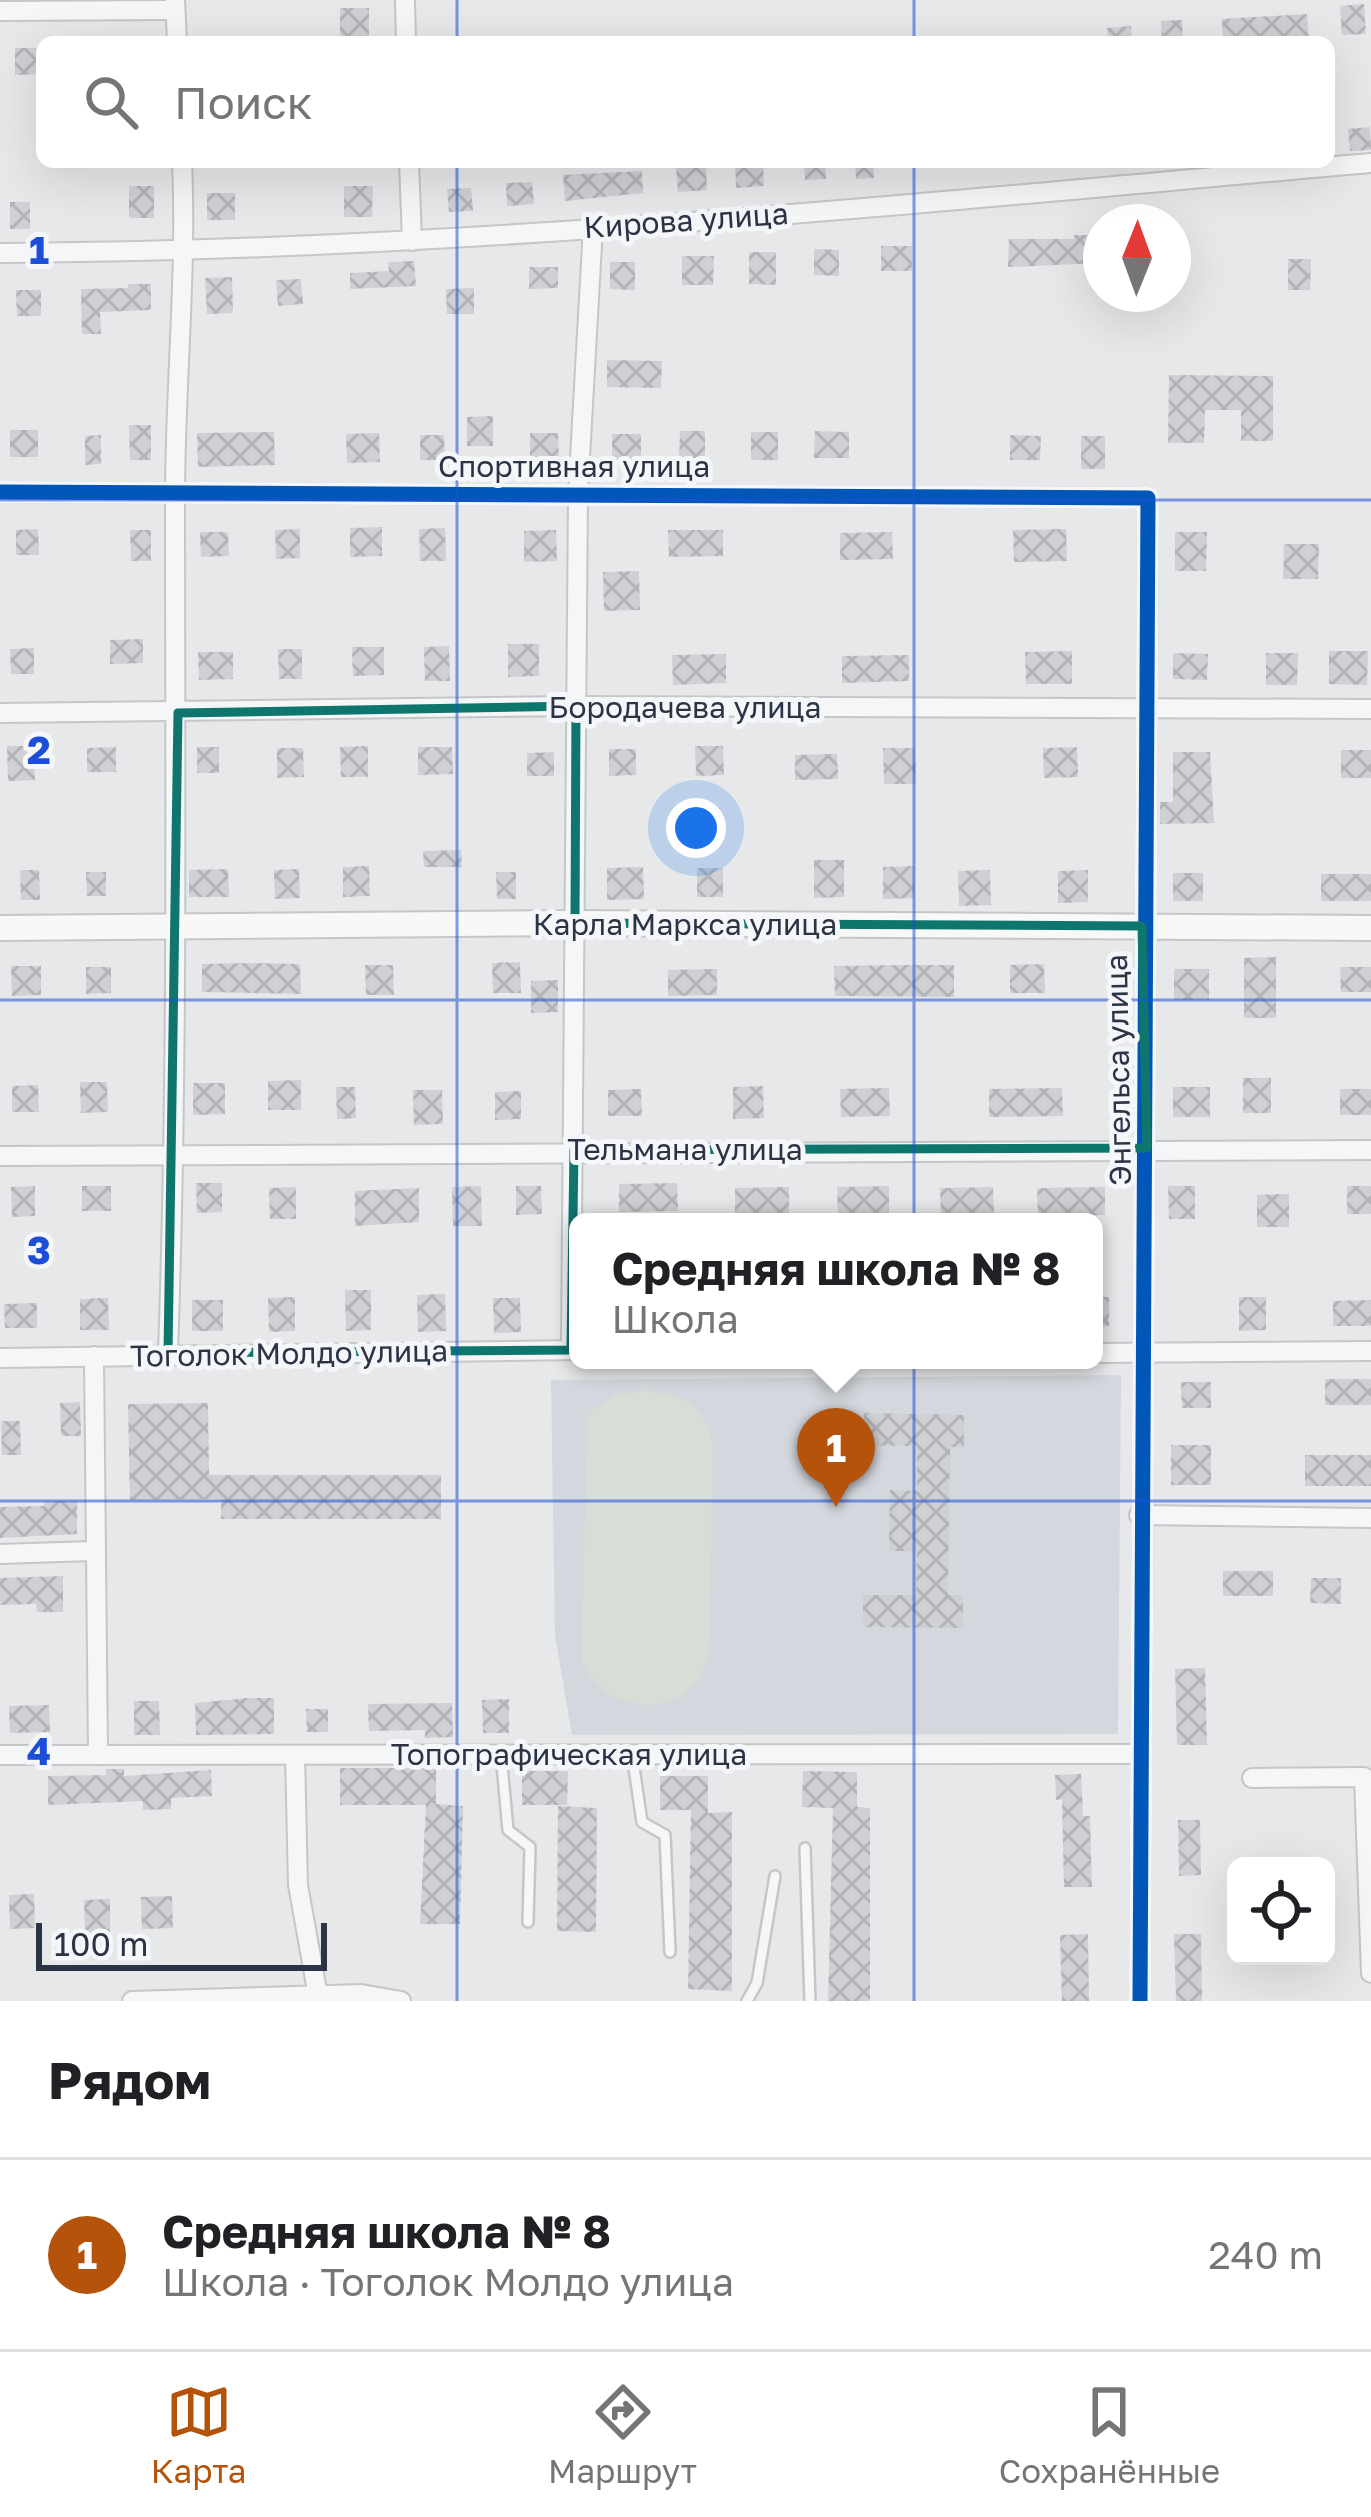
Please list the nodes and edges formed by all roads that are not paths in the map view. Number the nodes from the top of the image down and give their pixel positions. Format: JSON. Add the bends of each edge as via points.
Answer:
{"nodes":[{"id":1,"x":405,"y":0,"type":"edge"},
{"id":2,"x":175,"y":5,"type":"edge"},
{"id":3,"x":0,"y":10,"type":"edge"},
{"id":4,"x":177,"y":36,"type":"edge"},
{"id":5,"x":406,"y":36,"type":"edge"},
{"id":6,"x":1371,"y":163,"type":"edge"},
{"id":7,"x":1335,"y":166,"type":"edge"},
{"id":8,"x":182,"y":168,"type":"edge"},
{"id":9,"x":409,"y":168,"type":"edge"},
{"id":10,"x":1310,"y":168,"type":"edge"},
{"id":11,"x":593,"y":227,"type":"junction"},
{"id":12,"x":412,"y":241,"type":"junction"},
{"id":13,"x":186,"y":252,"type":"junction"},
{"id":14,"x":0,"y":253,"type":"edge"},
{"id":15,"x":0,"y":492,"type":"edge"},
{"id":16,"x":578,"y":493,"type":"junction"},
{"id":17,"x":175,"y":494,"type":"junction"},
{"id":18,"x":1148,"y":497,"type":"joint"},
{"id":19,"x":576,"y":706,"type":"junction"},
{"id":20,"x":1371,"y":709,"type":"edge"},
{"id":21,"x":1145,"y":710,"type":"junction"},
{"id":22,"x":0,"y":713,"type":"edge"},
{"id":23,"x":178,"y":713,"type":"junction"},
{"id":24,"x":575,"y":923,"type":"junction"},
{"id":25,"x":1142,"y":926,"type":"junction"},
{"id":26,"x":0,"y":928,"type":"edge"},
{"id":27,"x":1371,"y":928,"type":"edge"},
{"id":28,"x":175,"y":929,"type":"junction"},
{"id":29,"x":1148,"y":1148,"type":"junction"},
{"id":30,"x":574,"y":1150,"type":"junction"},
{"id":31,"x":1371,"y":1150,"type":"edge"},
{"id":32,"x":0,"y":1156,"type":"edge"},
{"id":33,"x":175,"y":1156,"type":"junction"},
{"id":34,"x":574,"y":1213,"type":"edge"},
{"id":35,"x":569,"y":1350,"type":"edge"},
{"id":36,"x":1371,"y":1351,"type":"edge"},
{"id":37,"x":168,"y":1353,"type":"junction"},
{"id":38,"x":1103,"y":1353,"type":"edge"},
{"id":39,"x":1144,"y":1353,"type":"junction"},
{"id":40,"x":94,"y":1356,"type":"junction"},
{"id":41,"x":0,"y":1358,"type":"edge"},
{"id":42,"x":1139,"y":1515,"type":"junction"},
{"id":43,"x":1371,"y":1518,"type":"edge"},
{"id":44,"x":92,"y":1551,"type":"junction"},
{"id":45,"x":0,"y":1554,"type":"edge"},
{"id":46,"x":501,"y":1754,"type":"junction"},
{"id":47,"x":632,"y":1754,"type":"junction"},
{"id":48,"x":1138,"y":1754,"type":"junction"},
{"id":49,"x":0,"y":1755,"type":"edge"},
{"id":50,"x":98,"y":1755,"type":"junction"},
{"id":51,"x":295,"y":1755,"type":"junction"},
{"id":52,"x":1252,"y":1778,"type":"dead end"},
{"id":53,"x":805,"y":1847,"type":"dead end"},
{"id":54,"x":775,"y":1876,"type":"dead end"},
{"id":55,"x":528,"y":1922,"type":"dead end"},
{"id":56,"x":670,"y":1952,"type":"dead end"},
{"id":57,"x":1371,"y":1972,"type":"edge"},
{"id":58,"x":318,"y":1996,"type":"junction"},
{"id":59,"x":132,"y":2001,"type":"edge"},
{"id":60,"x":400,"y":2001,"type":"edge"},
{"id":61,"x":747,"y":2001,"type":"edge"},
{"id":62,"x":810,"y":2001,"type":"edge"},
{"id":63,"x":1140,"y":2001,"type":"edge"}],
"edges":[{"from":1,"to":5,"type":"street"},
{"from":2,"to":3,"type":"street"},
{"from":2,"to":4,"type":"street"},
{"from":6,"to":7,"type":"street","name":"Кирова улица"},
{"from":8,"to":13,"type":"street"},
{"from":9,"to":12,"type":"street"},
{"from":10,"to":11,"type":"street","name":"Кирова улица"},
{"from":11,"to":12,"type":"street","name":"Кирова улица"},
{"from":11,"to":16,"type":"street"},
{"from":12,"to":13,"type":"street","name":"Кирова улица"},
{"from":13,"to":14,"type":"street","name":"Кирова улица"},
{"from":13,"to":17,"type":"street"},
{"from":15,"to":17,"type":"street","name":"Спортивная улица"},
{"from":16,"to":17,"type":"street","name":"Спортивная улица"},
{"from":16,"to":18,"type":"street","name":"Спортивная улица"},
{"from":16,"to":19,"type":"street"},
{"from":17,"to":23,"type":"street"},
{"from":18,"to":21,"type":"street","name":"Энгельса улица"},
{"from":19,"to":21,"type":"street","name":"Бородачева улица"},
{"from":19,"to":23,"type":"street","name":"Бородачева улица"},
{"from":19,"to":24,"type":"street"},
{"from":20,"to":21,"type":"street","name":"Бородачева улица"},
{"from":21,"to":25,"type":"street","name":"Энгельса улица"},
{"from":22,"to":23,"type":"street","name":"Бородачева улица"},
{"from":23,"to":28,"type":"street"},
{"from":24,"to":25,"type":"street","name":"Карла Маркса улица"},
{"from":24,"to":28,"type":"street","name":"Карла Маркса улица"},
{"from":24,"to":30,"type":"street"},
{"from":25,"to":27,"type":"street","name":"Карла Маркса улица"},
{"from":25,"to":29,"type":"street","name":"Энгельса улица"},
{"from":26,"to":28,"type":"street","name":"Карла Маркса улица"},
{"from":28,"to":33,"type":"street"},
{"from":29,"to":30,"type":"street","name":"Тельмана улица"},
{"from":29,"to":31,"type":"street","name":"Тельмана улица"},
{"from":29,"to":39,"type":"street","name":"Энгельса улица"},
{"from":30,"to":33,"type":"street","name":"Тельмана улица"},
{"from":30,"to":34,"type":"street"},
{"from":32,"to":33,"type":"street","name":"Тельмана улица"},
{"from":33,"to":37,"type":"street"},
{"from":35,"to":37,"type":"street","name":"Тоголок Молдо улица"},
{"from":36,"to":39,"type":"street"},
{"from":37,"to":40,"type":"street","name":"Тоголок Молдо улица"},
{"from":38,"to":39,"type":"street"},
{"from":39,"to":42,"type":"street","name":"Энгельса улица"},
{"from":40,"to":41,"type":"street","name":"Тоголок Молдо улица"},
{"from":40,"to":44,"type":"street"},
{"from":42,"to":43,"type":"street"},
{"from":42,"to":48,"type":"street","name":"Энгельса улица"},
{"from":44,"to":45,"type":"street"},
{"from":44,"to":50,"type":"street"},
{"from":46,"to":47,"type":"street","name":"Топографическая улица"},
{"from":46,"to":51,"type":"street","name":"Топографическая улица"},
{"from":46,"to":55,"type":"lane","via":[[508,1830],[530,1847]]},
{"from":47,"to":48,"type":"street","name":"Топографическая улица"},
{"from":47,"to":56,"type":"lane","via":[[642,1822],[665,1835]]},
{"from":48,"to":63,"type":"street","name":"Энгельса улица"},
{"from":49,"to":50,"type":"street","name":"Топографическая улица"},
{"from":50,"to":51,"type":"street","name":"Топографическая улица"},
{"from":51,"to":58,"type":"street","via":[[298,1885]]},
{"from":52,"to":57,"type":"street","via":[[1364,1777]]},
{"from":53,"to":62,"type":"lane"},
{"from":54,"to":61,"type":"lane"},
{"from":58,"to":59,"type":"street"},
{"from":58,"to":60,"type":"street"}]}
